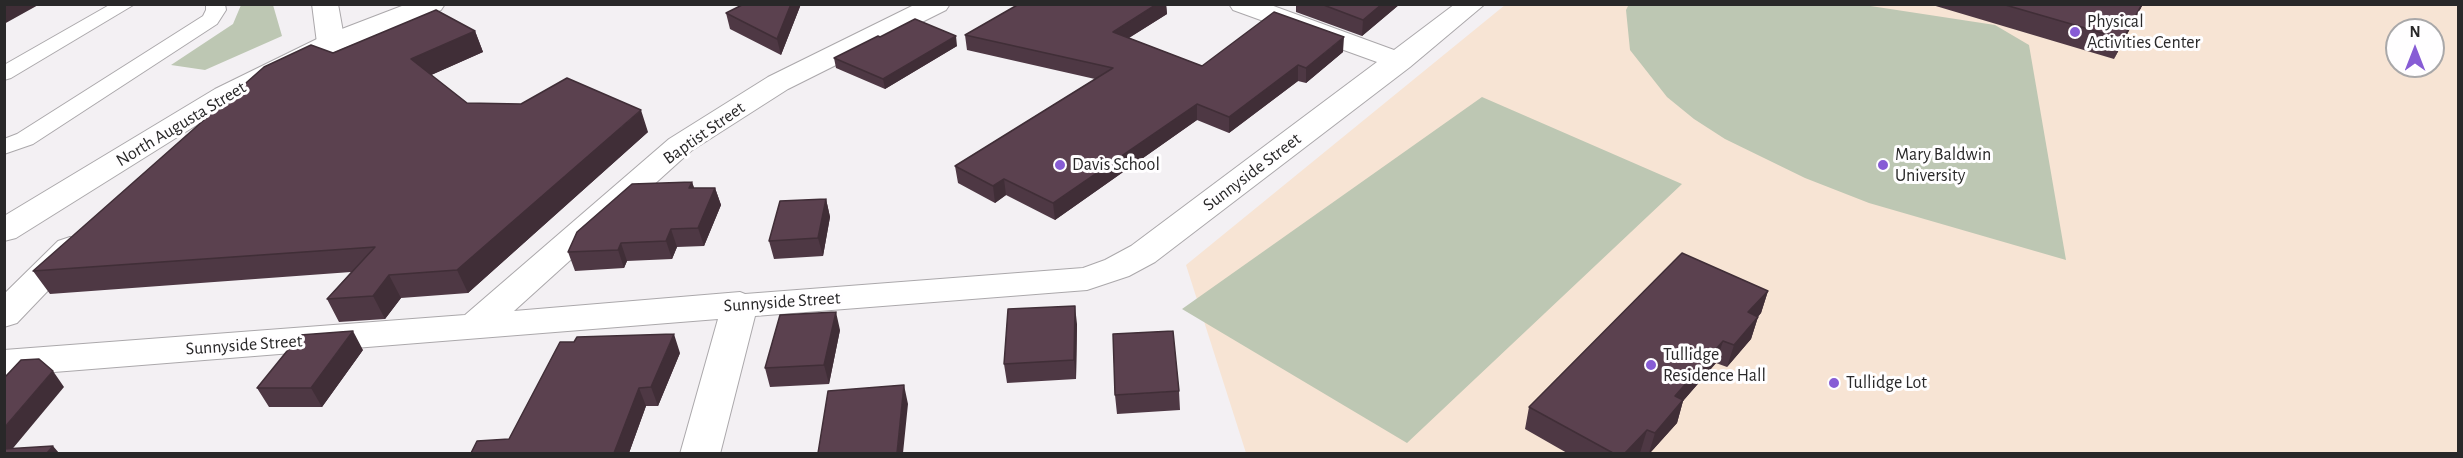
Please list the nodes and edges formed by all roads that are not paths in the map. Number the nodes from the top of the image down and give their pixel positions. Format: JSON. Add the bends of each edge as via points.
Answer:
{"nodes":[{"id":1,"x":126,"y":4,"type":"edge"},
{"id":2,"x":214,"y":4,"type":"edge"},
{"id":3,"x":325,"y":4,"type":"edge"},
{"id":4,"x":432,"y":4,"type":"edge"},
{"id":5,"x":937,"y":4,"type":"edge"},
{"id":6,"x":1242,"y":4,"type":"edge"},
{"id":7,"x":1472,"y":4,"type":"edge"},
{"id":8,"x":332,"y":43,"type":"junction"},
{"id":9,"x":1400,"y":61,"type":"junction"},
{"id":10,"x":4,"y":74,"type":"edge"},
{"id":11,"x":225,"y":95,"type":"junction"},
{"id":12,"x":4,"y":147,"type":"edge"},
{"id":13,"x":132,"y":187,"type":"edge"},
{"id":14,"x":89,"y":229,"type":"edge"},
{"id":15,"x":4,"y":231,"type":"edge"},
{"id":16,"x":740,"y":304,"type":"junction"},
{"id":17,"x":4,"y":315,"type":"edge"},
{"id":18,"x":473,"y":328,"type":"junction"},
{"id":19,"x":4,"y":363,"type":"edge"},
{"id":20,"x":700,"y":453,"type":"edge"}],
"edges":[{"from":1,"to":10,"type":"lane"},
{"from":2,"to":12,"type":"lane","via":[[216,10],[210,20],[25,139]]},
{"from":3,"to":8,"type":"street"},
{"from":4,"to":8,"type":"street","name":"North Augusta Street"},
{"from":5,"to":18,"type":"street","name":"Baptist Street","via":[[778,83],[680,145]]},
{"from":6,"to":9,"type":"street"},
{"from":7,"to":9,"type":"street","name":"Sunnyside Street"},
{"from":8,"to":11,"type":"street","name":"North Augusta Street"},
{"from":9,"to":16,"type":"street","name":"Sunnyside Street","via":[[1143,254],[1102,274],[1061,282]]},
{"from":11,"to":13,"type":"street"},
{"from":11,"to":15,"type":"street","name":"North Augusta Street"},
{"from":14,"to":17,"type":"street"},
{"from":16,"to":18,"type":"street","name":"Sunnyside Street"},
{"from":16,"to":20,"type":"street"},
{"from":18,"to":19,"type":"street","name":"Sunnyside Street"}]}
